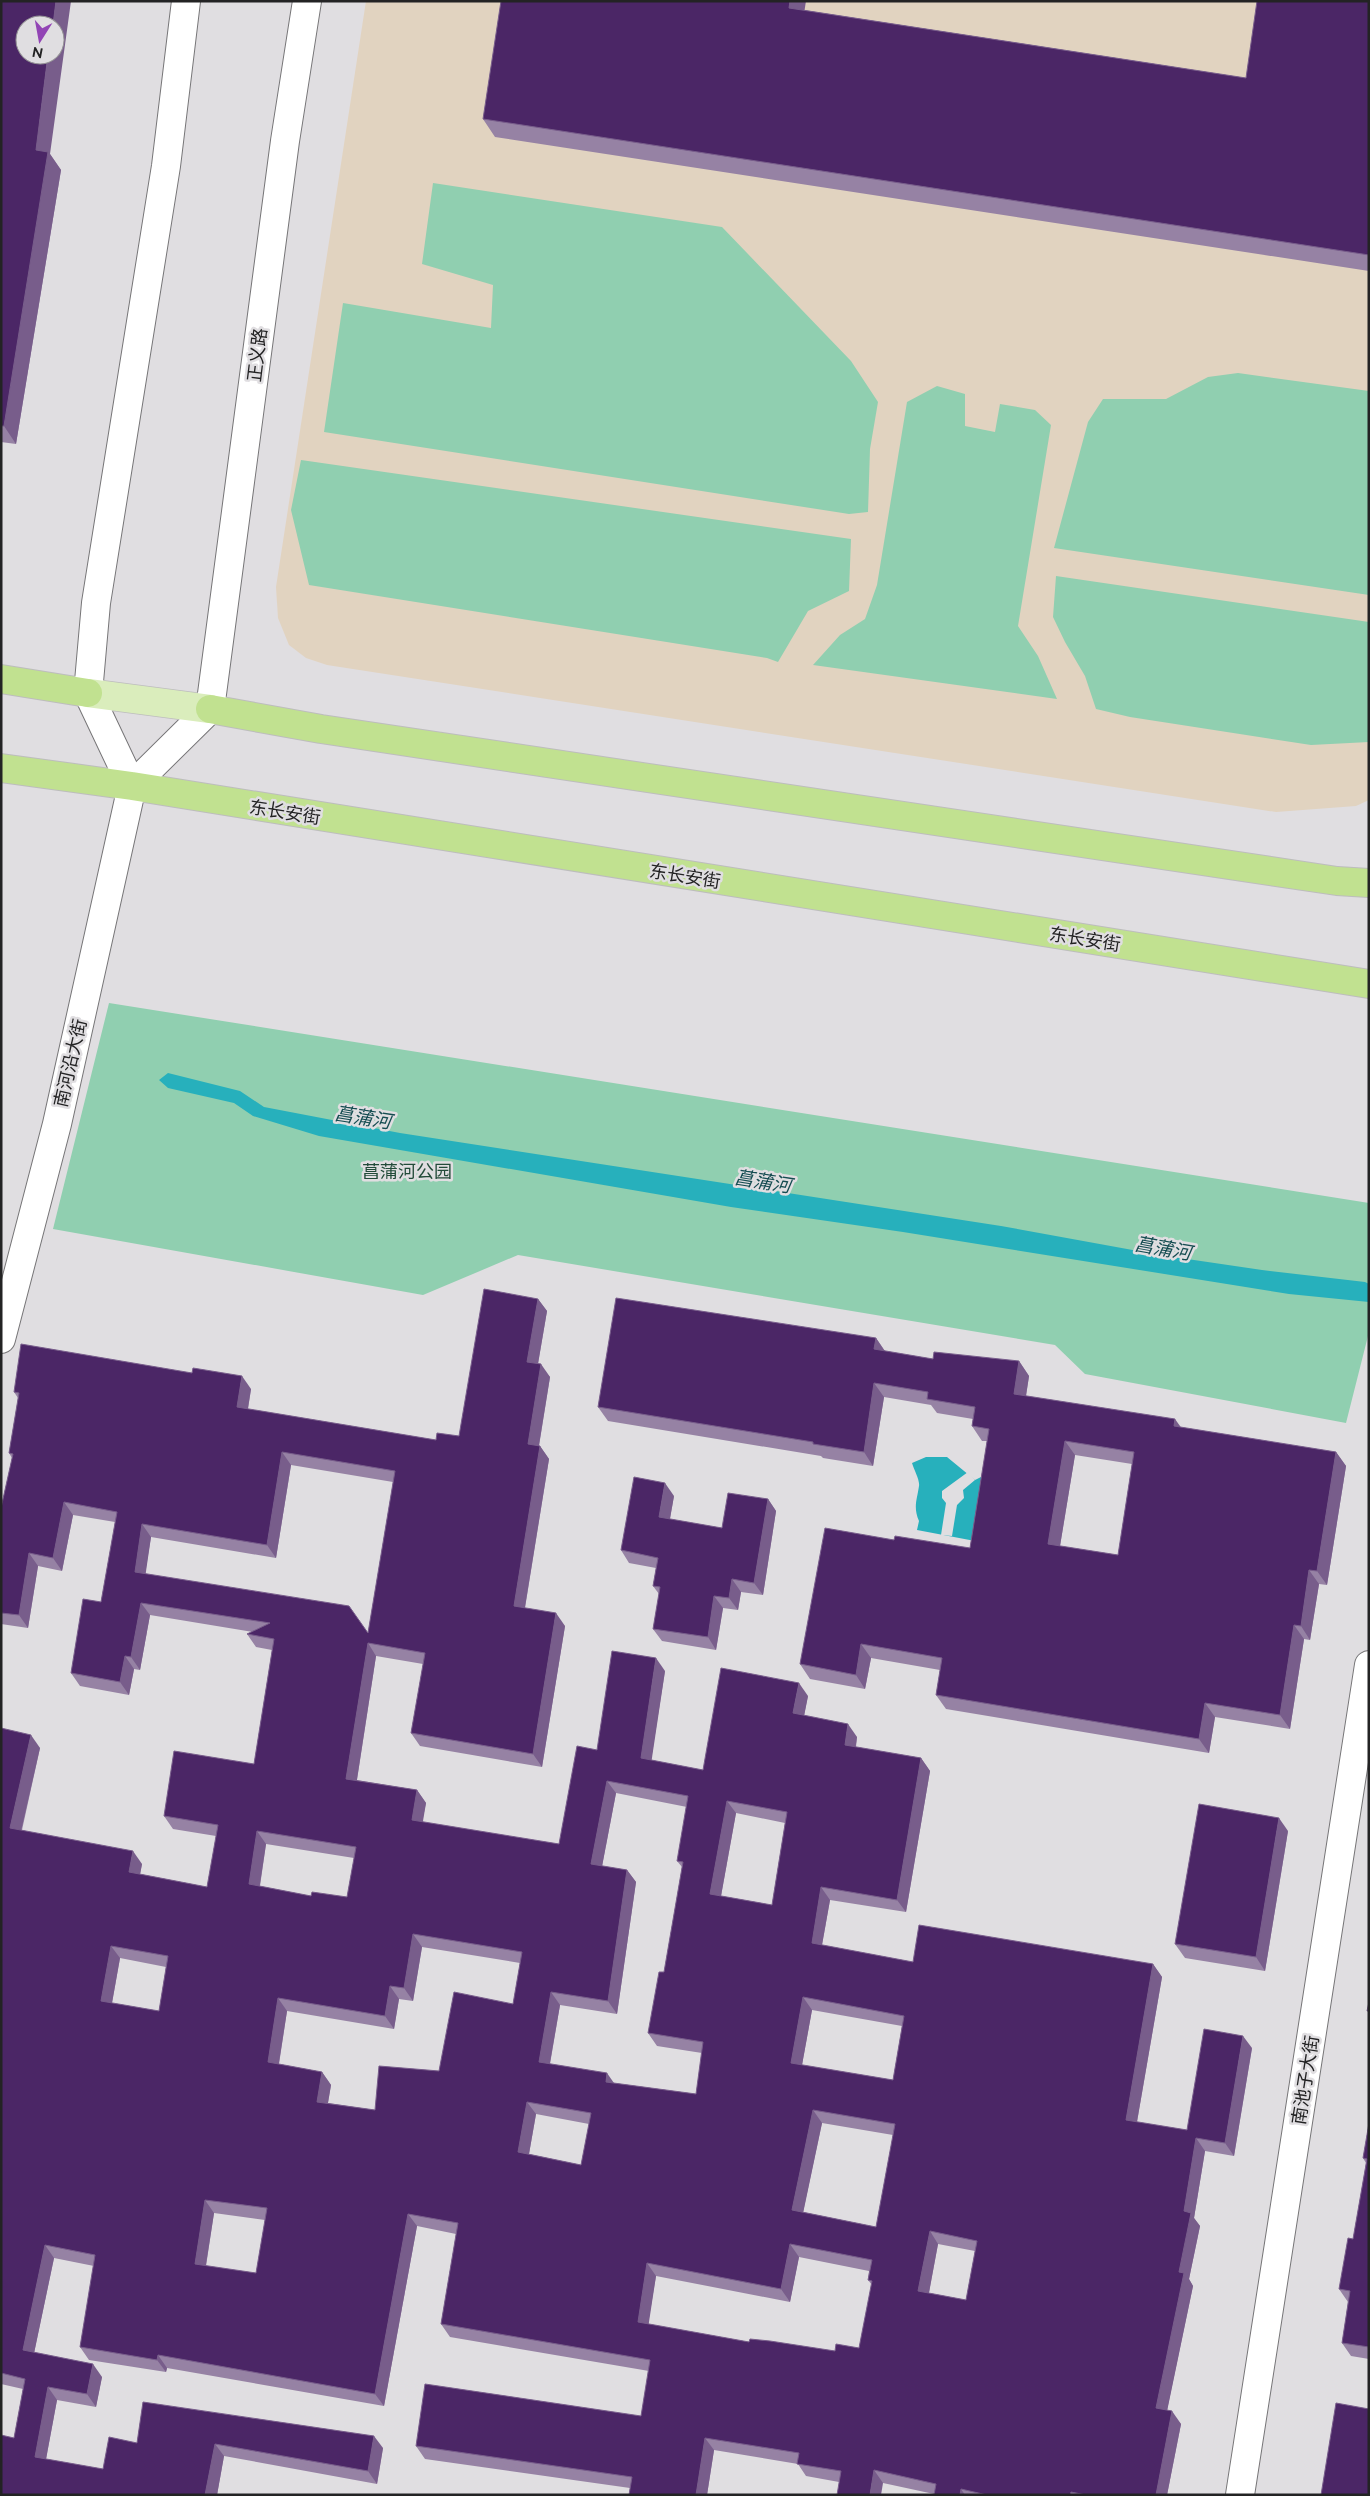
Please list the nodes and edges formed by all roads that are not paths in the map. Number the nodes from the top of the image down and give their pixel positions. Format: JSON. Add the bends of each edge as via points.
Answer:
{"nodes":[{"id":1,"x":186,"y":1,"type":"edge"},
{"id":2,"x":307,"y":1,"type":"edge"},
{"id":3,"x":1,"y":679,"type":"edge"},
{"id":4,"x":88,"y":693,"type":"junction"},
{"id":5,"x":210,"y":710,"type":"junction"},
{"id":6,"x":1,"y":768,"type":"edge"},
{"id":7,"x":132,"y":786,"type":"junction"},
{"id":8,"x":1369,"y":882,"type":"edge"},
{"id":9,"x":1369,"y":984,"type":"edge"},
{"id":10,"x":1,"y":1339,"type":"edge"},
{"id":11,"x":1369,"y":1665,"type":"edge"},
{"id":12,"x":1240,"y":2495,"type":"edge"}],
"edges":[{"from":1,"to":4,"type":"street","via":[[166,166],[96,603]]},
{"from":2,"to":5,"type":"street","name":"正义路","via":[[285,141]]},
{"from":3,"to":4,"type":"highway"},
{"from":4,"to":5,"type":"main road"},
{"from":4,"to":7,"type":"street"},
{"from":5,"to":7,"type":"street"},
{"from":5,"to":8,"type":"highway","via":[[1318,878]]},
{"from":6,"to":7,"type":"highway","name":"东长安街"},
{"from":7,"to":9,"type":"highway","name":"东长安街"},
{"from":7,"to":10,"type":"street","name":"南河沿大街","via":[[57,1124]]},
{"from":11,"to":12,"type":"street","name":"南池子大街"}]}
